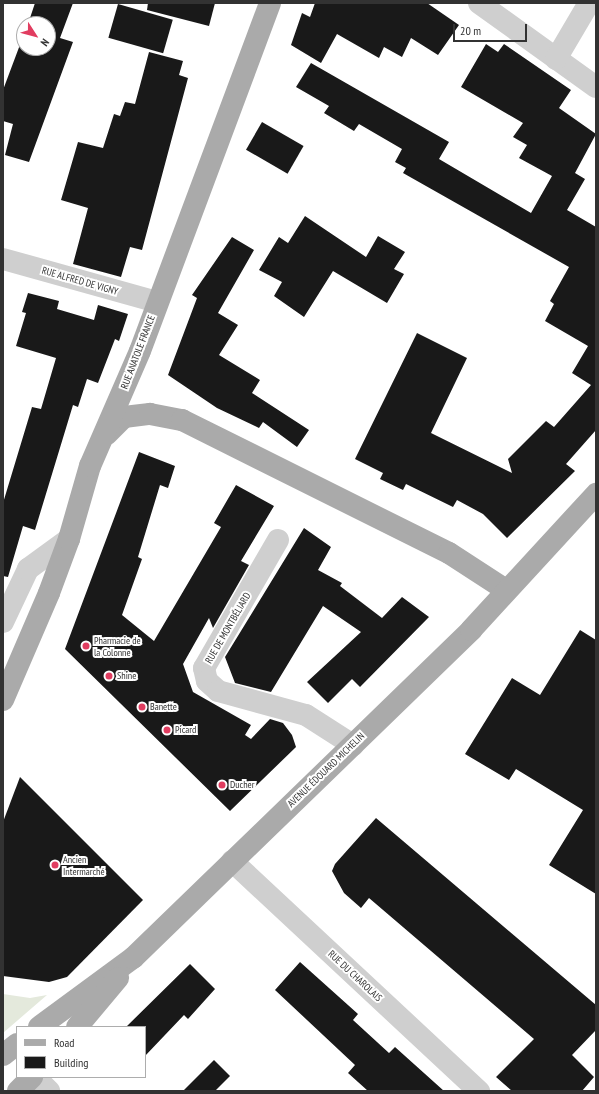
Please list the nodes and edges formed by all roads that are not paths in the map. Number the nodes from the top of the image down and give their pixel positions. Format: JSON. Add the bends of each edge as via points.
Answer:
{"nodes":[{"id":1,"x":270,"y":3,"type":"edge"},
{"id":2,"x":479,"y":3,"type":"edge"},
{"id":3,"x":589,"y":3,"type":"edge"},
{"id":4,"x":556,"y":58,"type":"junction"},
{"id":5,"x":596,"y":87,"type":"edge"},
{"id":6,"x":3,"y":259,"type":"edge"},
{"id":7,"x":157,"y":302,"type":"junction"},
{"id":8,"x":102,"y":440,"type":"junction"},
{"id":9,"x":596,"y":494,"type":"edge"},
{"id":10,"x":69,"y":539,"type":"junction"},
{"id":11,"x":278,"y":540,"type":"dead end"},
{"id":12,"x":506,"y":590,"type":"junction"},
{"id":13,"x":3,"y":622,"type":"edge"},
{"id":14,"x":3,"y":700,"type":"edge"},
{"id":15,"x":353,"y":745,"type":"junction"},
{"id":16,"x":232,"y":861,"type":"junction"},
{"id":17,"x":133,"y":958,"type":"junction"},
{"id":18,"x":40,"y":1026,"type":"edge"},
{"id":19,"x":78,"y":1026,"type":"edge"},
{"id":20,"x":16,"y":1045,"type":"edge"},
{"id":21,"x":3,"y":1055,"type":"edge"},
{"id":22,"x":31,"y":1078,"type":"edge"},
{"id":23,"x":36,"y":1078,"type":"edge"},
{"id":24,"x":18,"y":1091,"type":"edge"},
{"id":25,"x":49,"y":1091,"type":"edge"},
{"id":26,"x":479,"y":1091,"type":"edge"}],
"edges":[{"from":1,"to":7,"type":"main road","name":"RUE ANATOLE FRANCE"},
{"from":2,"to":4,"type":"street"},
{"from":3,"to":4,"type":"street"},
{"from":4,"to":5,"type":"street"},
{"from":6,"to":7,"type":"street","name":"RUE ALFRED DE VIGNY"},
{"from":7,"to":8,"type":"main road","name":"RUE ANATOLE FRANCE","via":[[140,351]]},
{"from":8,"to":10,"type":"main road","name":"RUE ANATOLE FRANCE","via":[[90,466]]},
{"from":8,"to":12,"type":"main road","via":[[124,417],[150,414],[182,420],[449,553]]},
{"from":9,"to":12,"type":"main road","name":"AVENUE ÉDOUARD MICHELIN"},
{"from":10,"to":13,"type":"street","via":[[28,569]]},
{"from":10,"to":14,"type":"main road","name":"RUE ANATOLE FRANCE"},
{"from":11,"to":15,"type":"street","name":"RUE DE MONTBÉLIARD","via":[[204,668],[207,681],[218,691],[306,715]]},
{"from":12,"to":15,"type":"main road","name":"AVENUE ÉDOUARD MICHELIN","via":[[471,630]]},
{"from":15,"to":16,"type":"main road","name":"AVENUE ÉDOUARD MICHELIN"},
{"from":16,"to":17,"type":"main road","name":"AVENUE ÉDOUARD MICHELIN"},
{"from":16,"to":26,"type":"street","name":"RUE DU CHAROLAIS"},
{"from":17,"to":18,"type":"main road","name":"AVENUE ÉDOUARD MICHELIN"},
{"from":17,"to":19,"type":"main road"},
{"from":20,"to":21,"type":"main road"},
{"from":22,"to":24,"type":"main road"},
{"from":23,"to":25,"type":"street"}]}
